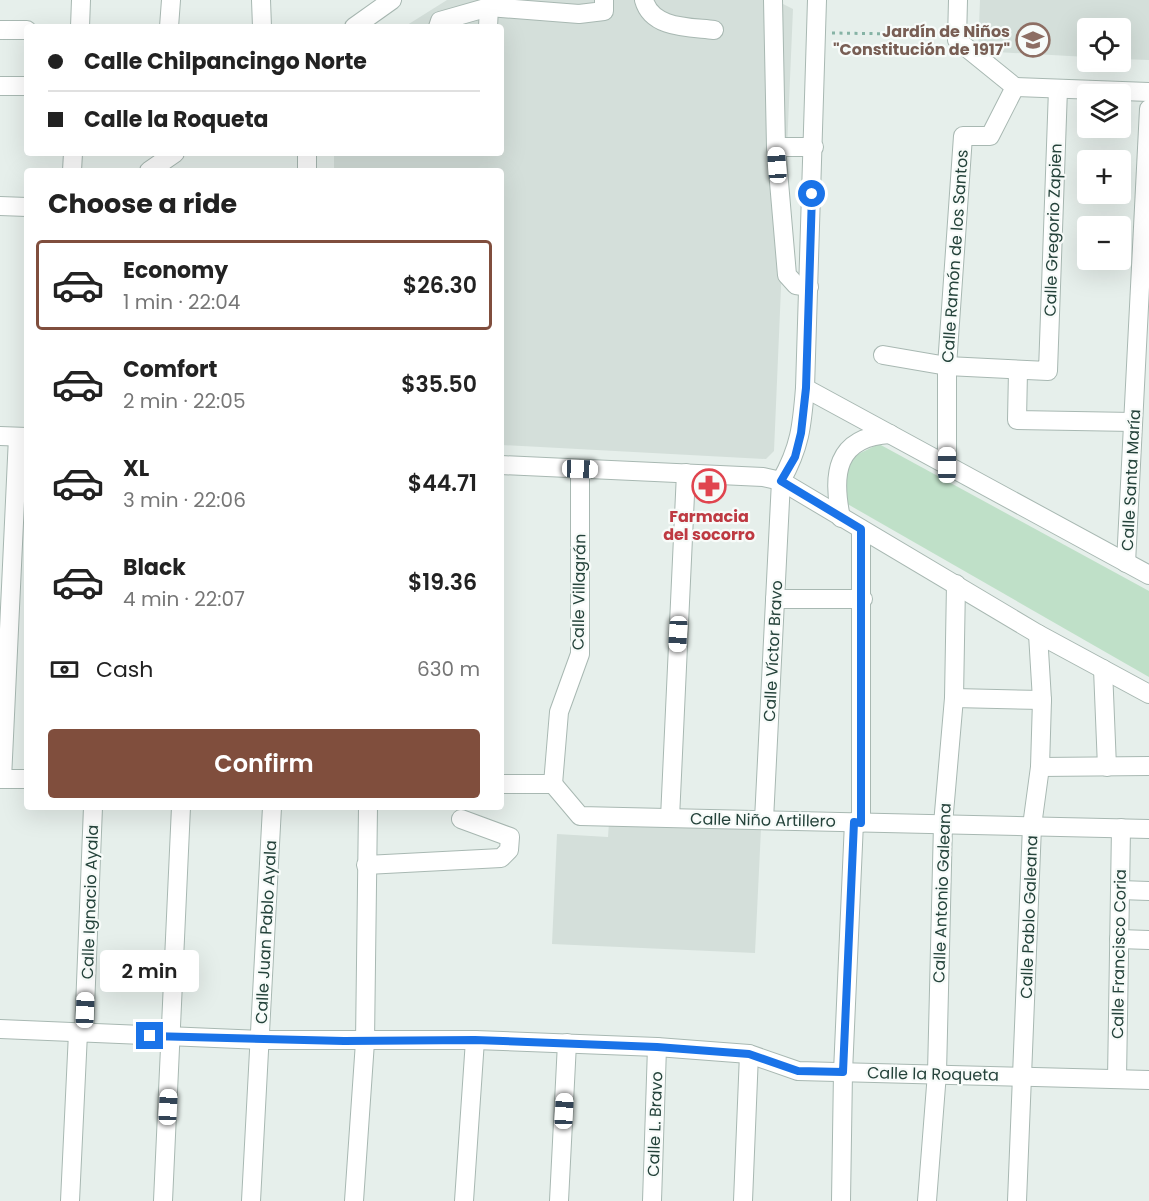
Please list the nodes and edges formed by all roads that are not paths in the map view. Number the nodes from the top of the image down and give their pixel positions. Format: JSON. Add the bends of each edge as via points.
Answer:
{"nodes":[{"id":1,"x":81,"y":0,"type":"edge"},
{"id":2,"x":171,"y":0,"type":"edge"},
{"id":3,"x":261,"y":0,"type":"edge"},
{"id":4,"x":393,"y":0,"type":"edge"},
{"id":5,"x":604,"y":0,"type":"edge"},
{"id":6,"x":644,"y":0,"type":"edge"},
{"id":7,"x":773,"y":0,"type":"edge"},
{"id":8,"x":817,"y":0,"type":"edge"},
{"id":9,"x":958,"y":0,"type":"edge"},
{"id":10,"x":489,"y":7,"type":"junction"},
{"id":11,"x":80,"y":24,"type":"edge"},
{"id":12,"x":169,"y":24,"type":"edge"},
{"id":13,"x":262,"y":24,"type":"edge"},
{"id":14,"x":358,"y":24,"type":"edge"},
{"id":15,"x":439,"y":24,"type":"edge"},
{"id":16,"x":488,"y":24,"type":"edge"},
{"id":17,"x":0,"y":30,"type":"edge"},
{"id":18,"x":24,"y":30,"type":"edge"},
{"id":19,"x":714,"y":30,"type":"dead end"},
{"id":20,"x":0,"y":86,"type":"edge"},
{"id":21,"x":24,"y":86,"type":"edge"},
{"id":22,"x":1015,"y":87,"type":"junction"},
{"id":23,"x":1058,"y":89,"type":"junction"},
{"id":24,"x":1149,"y":92,"type":"edge"},
{"id":25,"x":1149,"y":109,"type":"edge"},
{"id":26,"x":776,"y":147,"type":"junction"},
{"id":27,"x":814,"y":147,"type":"junction"},
{"id":28,"x":170,"y":156,"type":"edge"},
{"id":29,"x":152,"y":168,"type":"edge"},
{"id":30,"x":0,"y":206,"type":"edge"},
{"id":31,"x":24,"y":207,"type":"edge"},
{"id":32,"x":809,"y":287,"type":"junction"},
{"id":33,"x":883,"y":356,"type":"dead end"},
{"id":34,"x":946,"y":366,"type":"junction"},
{"id":35,"x":1018,"y":370,"type":"junction"},
{"id":36,"x":806,"y":388,"type":"junction"},
{"id":37,"x":1133,"y":422,"type":"junction"},
{"id":38,"x":890,"y":434,"type":"junction"},
{"id":39,"x":15,"y":437,"type":"edge"},
{"id":40,"x":1140,"y":459,"type":"edge"},
{"id":41,"x":504,"y":465,"type":"edge"},
{"id":42,"x":947,"y":465,"type":"junction"},
{"id":43,"x":580,"y":469,"type":"junction"},
{"id":44,"x":686,"y":473,"type":"junction"},
{"id":45,"x":781,"y":481,"type":"junction"},
{"id":46,"x":841,"y":518,"type":"junction"},
{"id":47,"x":861,"y":529,"type":"junction"},
{"id":48,"x":1126,"y":563,"type":"junction"},
{"id":49,"x":1149,"y":575,"type":"edge"},
{"id":50,"x":956,"y":584,"type":"junction"},
{"id":51,"x":775,"y":599,"type":"junction"},
{"id":52,"x":863,"y":599,"type":"junction"},
{"id":53,"x":1038,"y":634,"type":"junction"},
{"id":54,"x":1103,"y":669,"type":"junction"},
{"id":55,"x":1149,"y":694,"type":"edge"},
{"id":56,"x":954,"y":698,"type":"junction"},
{"id":57,"x":1042,"y":700,"type":"junction"},
{"id":58,"x":1149,"y":766,"type":"edge"},
{"id":59,"x":1040,"y":767,"type":"junction"},
{"id":60,"x":1107,"y":767,"type":"junction"},
{"id":61,"x":1,"y":779,"type":"edge"},
{"id":62,"x":24,"y":779,"type":"edge"},
{"id":63,"x":504,"y":784,"type":"edge"},
{"id":64,"x":553,"y":784,"type":"junction"},
{"id":65,"x":93,"y":810,"type":"edge"},
{"id":66,"x":181,"y":810,"type":"edge"},
{"id":67,"x":272,"y":810,"type":"edge"},
{"id":68,"x":368,"y":810,"type":"edge"},
{"id":69,"x":670,"y":818,"type":"junction"},
{"id":70,"x":461,"y":819,"type":"dead end"},
{"id":71,"x":764,"y":820,"type":"junction"},
{"id":72,"x":857,"y":822,"type":"junction"},
{"id":73,"x":943,"y":824,"type":"junction"},
{"id":74,"x":1032,"y":826,"type":"junction"},
{"id":75,"x":1121,"y":828,"type":"junction"},
{"id":76,"x":1149,"y":829,"type":"edge"},
{"id":77,"x":366,"y":865,"type":"junction"},
{"id":78,"x":1120,"y":890,"type":"junction"},
{"id":79,"x":1149,"y":891,"type":"edge"},
{"id":80,"x":1119,"y":939,"type":"junction"},
{"id":81,"x":1149,"y":940,"type":"edge"},
{"id":82,"x":0,"y":1029,"type":"edge"},
{"id":83,"x":81,"y":1033,"type":"junction"},
{"id":84,"x":172,"y":1037,"type":"junction"},
{"id":85,"x":261,"y":1040,"type":"junction"},
{"id":86,"x":475,"y":1040,"type":"junction"},
{"id":87,"x":365,"y":1042,"type":"junction"},
{"id":88,"x":567,"y":1043,"type":"junction"},
{"id":89,"x":657,"y":1047,"type":"junction"},
{"id":90,"x":749,"y":1054,"type":"junction"},
{"id":91,"x":843,"y":1072,"type":"junction"},
{"id":92,"x":937,"y":1073,"type":"junction"},
{"id":93,"x":1023,"y":1076,"type":"junction"},
{"id":94,"x":1117,"y":1079,"type":"junction"},
{"id":95,"x":1149,"y":1080,"type":"edge"},
{"id":96,"x":70,"y":1201,"type":"edge"},
{"id":97,"x":164,"y":1201,"type":"edge"},
{"id":98,"x":251,"y":1201,"type":"edge"},
{"id":99,"x":354,"y":1201,"type":"edge"},
{"id":100,"x":464,"y":1201,"type":"edge"},
{"id":101,"x":560,"y":1201,"type":"edge"},
{"id":102,"x":652,"y":1201,"type":"edge"},
{"id":103,"x":743,"y":1201,"type":"edge"},
{"id":104,"x":841,"y":1201,"type":"edge"},
{"id":105,"x":927,"y":1201,"type":"edge"},
{"id":106,"x":1017,"y":1201,"type":"edge"}],
"edges":[{"from":1,"to":11,"type":"street"},
{"from":2,"to":12,"type":"street"},
{"from":3,"to":13,"type":"street"},
{"from":4,"to":14,"type":"street"},
{"from":5,"to":10,"type":"street","via":[[604,11],[579,14]]},
{"from":6,"to":19,"type":"street","via":[[650,14],[670,24]]},
{"from":7,"to":26,"type":"street"},
{"from":8,"to":27,"type":"street"},
{"from":9,"to":22,"type":"street","via":[[957,40]]},
{"from":10,"to":15,"type":"street"},
{"from":10,"to":16,"type":"street"},
{"from":17,"to":18,"type":"street"},
{"from":20,"to":21,"type":"street"},
{"from":22,"to":23,"type":"street"},
{"from":22,"to":34,"type":"street","name":"Calle Ramón de los Santos","via":[[990,136],[963,136]]},
{"from":23,"to":24,"type":"street"},
{"from":23,"to":35,"type":"street","name":"Calle Gregorio Zapien","via":[[1048,371]]},
{"from":25,"to":37,"type":"street","name":"Calle Santa María"},
{"from":26,"to":27,"type":"street"},
{"from":26,"to":32,"type":"street","via":[[787,275],[796,285]]},
{"from":27,"to":32,"type":"street"},
{"from":28,"to":29,"type":"street"},
{"from":30,"to":31,"type":"street"},
{"from":32,"to":36,"type":"street"},
{"from":33,"to":34,"type":"street"},
{"from":34,"to":35,"type":"street"},
{"from":34,"to":42,"type":"street","name":"Calle Ramón de los Santos"},
{"from":35,"to":37,"type":"street","via":[[1017,420]]},
{"from":36,"to":38,"type":"street"},
{"from":36,"to":45,"type":"street","via":[[797,449]]},
{"from":37,"to":40,"type":"street","name":"Calle Santa María"},
{"from":38,"to":42,"type":"street"},
{"from":38,"to":46,"type":"street","via":[[859,442],[843,457],[835,489]]},
{"from":39,"to":61,"type":"street"},
{"from":40,"to":48,"type":"street","name":"Calle Santa María"},
{"from":41,"to":43,"type":"street"},
{"from":42,"to":48,"type":"street"},
{"from":43,"to":44,"type":"street"},
{"from":43,"to":64,"type":"street","name":"Calle Villagrán","via":[[580,654],[559,712]]},
{"from":44,"to":45,"type":"street"},
{"from":44,"to":69,"type":"street"},
{"from":45,"to":46,"type":"street"},
{"from":45,"to":51,"type":"street","name":"Calle Víctor Bravo"},
{"from":46,"to":47,"type":"street"},
{"from":47,"to":50,"type":"street"},
{"from":47,"to":52,"type":"street"},
{"from":48,"to":49,"type":"street"},
{"from":50,"to":53,"type":"street"},
{"from":50,"to":56,"type":"street","name":"Calle Antonio Galeana"},
{"from":51,"to":52,"type":"street"},
{"from":51,"to":71,"type":"street","name":"Calle Víctor Bravo"},
{"from":52,"to":72,"type":"street"},
{"from":53,"to":54,"type":"street"},
{"from":53,"to":57,"type":"street","name":"Calle Pablo Galeana"},
{"from":54,"to":55,"type":"street"},
{"from":54,"to":60,"type":"street"},
{"from":56,"to":57,"type":"street"},
{"from":56,"to":73,"type":"street","name":"Calle Antonio Galeana"},
{"from":57,"to":59,"type":"street","name":"Calle Pablo Galeana"},
{"from":58,"to":60,"type":"street"},
{"from":59,"to":60,"type":"street"},
{"from":59,"to":74,"type":"street","name":"Calle Pablo Galeana"},
{"from":61,"to":62,"type":"street"},
{"from":63,"to":64,"type":"street"},
{"from":64,"to":69,"type":"street","name":"Calle Niño Artillero","via":[[580,816]]},
{"from":65,"to":83,"type":"street","name":"Calle Ignacio Ayala"},
{"from":66,"to":84,"type":"street"},
{"from":67,"to":85,"type":"street","name":"Calle Juan Pablo Ayala"},
{"from":68,"to":77,"type":"street"},
{"from":69,"to":71,"type":"street","name":"Calle Niño Artillero"},
{"from":70,"to":77,"type":"street","via":[[510,837],[509,850],[501,858]]},
{"from":71,"to":72,"type":"street","name":"Calle Niño Artillero"},
{"from":72,"to":73,"type":"street","name":"Calle Niño Artillero"},
{"from":72,"to":91,"type":"street"},
{"from":73,"to":74,"type":"street","name":"Calle Niño Artillero"},
{"from":73,"to":92,"type":"street","name":"Calle Antonio Galeana"},
{"from":74,"to":75,"type":"street","name":"Calle Niño Artillero"},
{"from":74,"to":93,"type":"street","name":"Calle Pablo Galeana"},
{"from":75,"to":76,"type":"street","name":"Calle Niño Artillero"},
{"from":75,"to":78,"type":"street","name":"Calle Francisco Coria"},
{"from":77,"to":87,"type":"street"},
{"from":78,"to":79,"type":"street"},
{"from":78,"to":80,"type":"street","name":"Calle Francisco Coria"},
{"from":80,"to":81,"type":"street"},
{"from":80,"to":94,"type":"street","name":"Calle Francisco Coria"},
{"from":82,"to":83,"type":"street","name":"Calle la Roqueta"},
{"from":83,"to":84,"type":"street","name":"Calle la Roqueta"},
{"from":83,"to":96,"type":"street","name":"Calle Ignacio Ayala"},
{"from":84,"to":85,"type":"street","name":"Calle la Roqueta"},
{"from":84,"to":97,"type":"street"},
{"from":85,"to":87,"type":"street","name":"Calle la Roqueta"},
{"from":85,"to":98,"type":"street","name":"Calle Juan Pablo Ayala"},
{"from":86,"to":87,"type":"street","name":"Calle la Roqueta"},
{"from":86,"to":88,"type":"street","name":"Calle la Roqueta"},
{"from":86,"to":100,"type":"street"},
{"from":87,"to":99,"type":"street"},
{"from":88,"to":89,"type":"street","name":"Calle la Roqueta"},
{"from":88,"to":101,"type":"street"},
{"from":89,"to":90,"type":"street","name":"Calle la Roqueta"},
{"from":89,"to":102,"type":"street","name":"Calle L. Bravo"},
{"from":90,"to":91,"type":"street","name":"Calle la Roqueta","via":[[798,1071]]},
{"from":90,"to":103,"type":"street"},
{"from":91,"to":92,"type":"street","name":"Calle la Roqueta"},
{"from":91,"to":104,"type":"street"},
{"from":92,"to":93,"type":"street","name":"Calle la Roqueta"},
{"from":92,"to":105,"type":"street","name":"Calle Antonio Galeana"},
{"from":93,"to":94,"type":"street","name":"Calle la Roqueta"},
{"from":93,"to":106,"type":"street","name":"Calle Pablo Galeana"},
{"from":94,"to":95,"type":"street","name":"Calle la Roqueta"}]}
